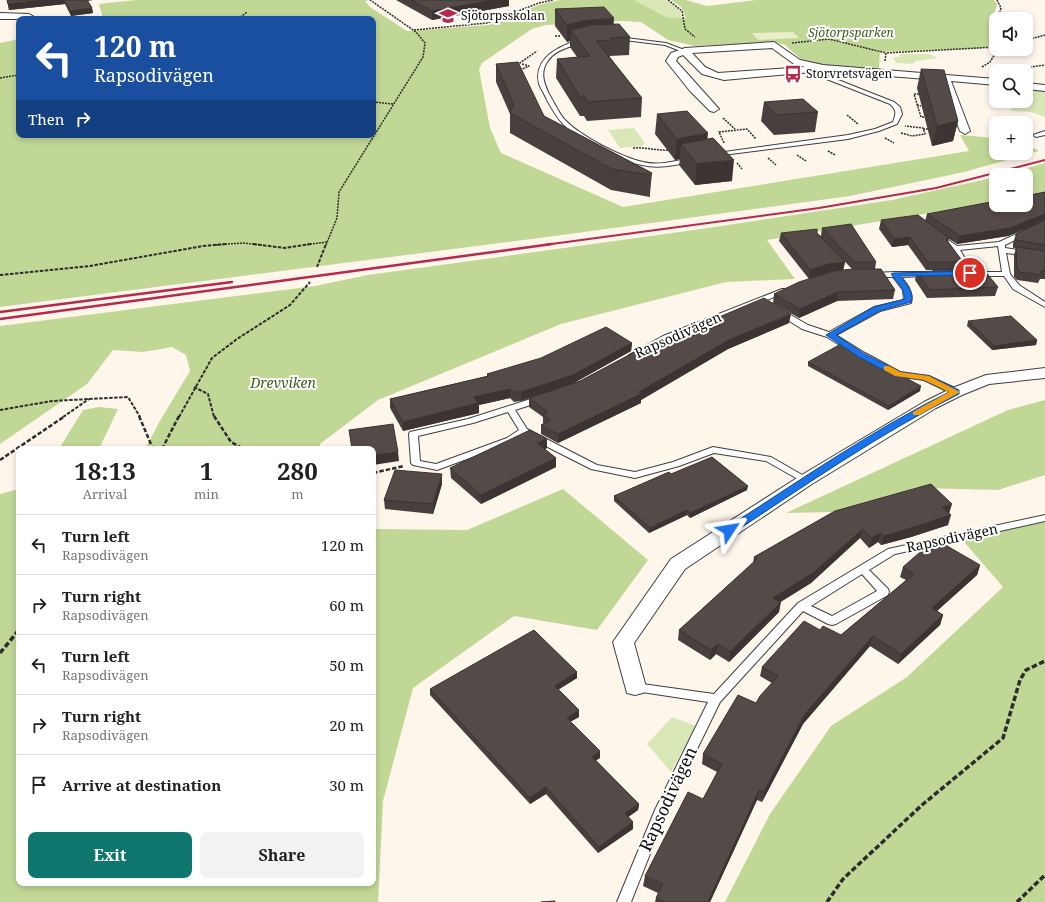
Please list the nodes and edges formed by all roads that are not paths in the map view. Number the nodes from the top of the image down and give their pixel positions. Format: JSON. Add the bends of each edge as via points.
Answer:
{"nodes":[{"id":1,"x":0,"y":16,"type":"edge"},
{"id":2,"x":16,"y":17,"type":"edge"},
{"id":3,"x":610,"y":38,"type":"edge"},
{"id":4,"x":587,"y":40,"type":"edge"},
{"id":5,"x":685,"y":51,"type":"junction"},
{"id":6,"x":823,"y":68,"type":"junction"},
{"id":7,"x":944,"y":77,"type":"junction"},
{"id":8,"x":989,"y":81,"type":"edge"},
{"id":9,"x":1033,"y":87,"type":"edge"},
{"id":10,"x":1045,"y":88,"type":"edge"},
{"id":11,"x":714,"y":109,"type":"dead end"},
{"id":12,"x":965,"y":131,"type":"dead end"},
{"id":13,"x":1045,"y":133,"type":"edge"},
{"id":14,"x":1036,"y":135,"type":"dead end"},
{"id":15,"x":711,"y":156,"type":"edge"},
{"id":16,"x":696,"y":159,"type":"edge"},
{"id":17,"x":1045,"y":223,"type":"edge"},
{"id":18,"x":931,"y":231,"type":"edge"},
{"id":19,"x":1002,"y":247,"type":"junction"},
{"id":20,"x":956,"y":248,"type":"junction"},
{"id":21,"x":1045,"y":256,"type":"edge"},
{"id":22,"x":958,"y":273,"type":"edge"},
{"id":23,"x":970,"y":273,"type":"junction"},
{"id":24,"x":895,"y":274,"type":"junction"},
{"id":25,"x":935,"y":274,"type":"edge"},
{"id":26,"x":1006,"y":274,"type":"junction"},
{"id":27,"x":867,"y":275,"type":"edge"},
{"id":28,"x":793,"y":288,"type":"edge"},
{"id":29,"x":759,"y":300,"type":"junction"},
{"id":30,"x":1045,"y":306,"type":"edge"},
{"id":31,"x":830,"y":335,"type":"junction"},
{"id":32,"x":624,"y":360,"type":"edge"},
{"id":33,"x":1045,"y":373,"type":"edge"},
{"id":34,"x":956,"y":392,"type":"junction"},
{"id":35,"x":547,"y":397,"type":"edge"},
{"id":36,"x":510,"y":410,"type":"junction"},
{"id":37,"x":524,"y":431,"type":"junction"},
{"id":38,"x":806,"y":480,"type":"junction"},
{"id":39,"x":1045,"y":518,"type":"edge"},
{"id":40,"x":863,"y":569,"type":"junction"},
{"id":41,"x":802,"y":606,"type":"junction"},
{"id":42,"x":635,"y":687,"type":"joint"},
{"id":43,"x":716,"y":699,"type":"junction"},
{"id":44,"x":624,"y":902,"type":"edge"}],
"edges":[{"from":1,"to":2,"type":"street"},
{"from":3,"to":5,"type":"lane","via":[[660,43]]},
{"from":4,"to":16,"type":"lane","via":[[564,46],[549,55],[542,67],[540,81],[566,124],[619,155],[639,163],[651,165]]},
{"from":5,"to":6,"type":"street","via":[[774,45],[797,62]]},
{"from":5,"to":6,"type":"street","via":[[708,75],[715,77]]},
{"from":5,"to":11,"type":"street","via":[[674,55],[671,61]]},
{"from":6,"to":7,"type":"street"},
{"from":6,"to":15,"type":"lane","via":[[826,77],[880,97],[897,106],[899,114],[891,125],[848,137]]},
{"from":7,"to":8,"type":"street"},
{"from":7,"to":12,"type":"street"},
{"from":9,"to":10,"type":"street"},
{"from":13,"to":14,"type":"lane"},
{"from":17,"to":19,"type":"lane","via":[[1020,234]]},
{"from":18,"to":20,"type":"lane"},
{"from":19,"to":20,"type":"lane"},
{"from":19,"to":21,"type":"lane"},
{"from":19,"to":26,"type":"lane"},
{"from":20,"to":23,"type":"lane"},
{"from":22,"to":23,"type":"lane"},
{"from":23,"to":26,"type":"lane"},
{"from":24,"to":25,"type":"lane"},
{"from":24,"to":27,"type":"lane"},
{"from":24,"to":31,"type":"lane","via":[[909,296],[908,301],[877,309]]},
{"from":26,"to":30,"type":"lane","via":[[1016,287]]},
{"from":28,"to":29,"type":"lane","name":"Rapsodivägen"},
{"from":29,"to":31,"type":"lane","via":[[805,327]]},
{"from":29,"to":32,"type":"lane","name":"Rapsodivägen","via":[[666,338]]},
{"from":31,"to":34,"type":"lane","via":[[862,356],[898,374],[926,378]]},
{"from":33,"to":34,"type":"street","via":[[986,380]]},
{"from":34,"to":38,"type":"street"},
{"from":35,"to":36,"type":"lane"},
{"from":36,"to":37,"type":"lane"},
{"from":36,"to":37,"type":"lane","via":[[412,434],[416,463],[437,467],[510,440]]},
{"from":37,"to":38,"type":"lane","via":[[594,467],[635,475],[676,464],[713,450],[768,459]]},
{"from":38,"to":42,"type":"street","via":[[678,564],[623,642]]},
{"from":39,"to":40,"type":"lane","name":"Rapsodivägen","via":[[892,551]]},
{"from":40,"to":41,"type":"lane","name":"Rapsodivägen"},
{"from":40,"to":41,"type":"lane","via":[[884,592],[832,621]]},
{"from":41,"to":43,"type":"lane","name":"Rapsodivägen"},
{"from":42,"to":43,"type":"lane"},
{"from":43,"to":44,"type":"lane","name":"Rapsodivägen","via":[[661,810]]}]}
